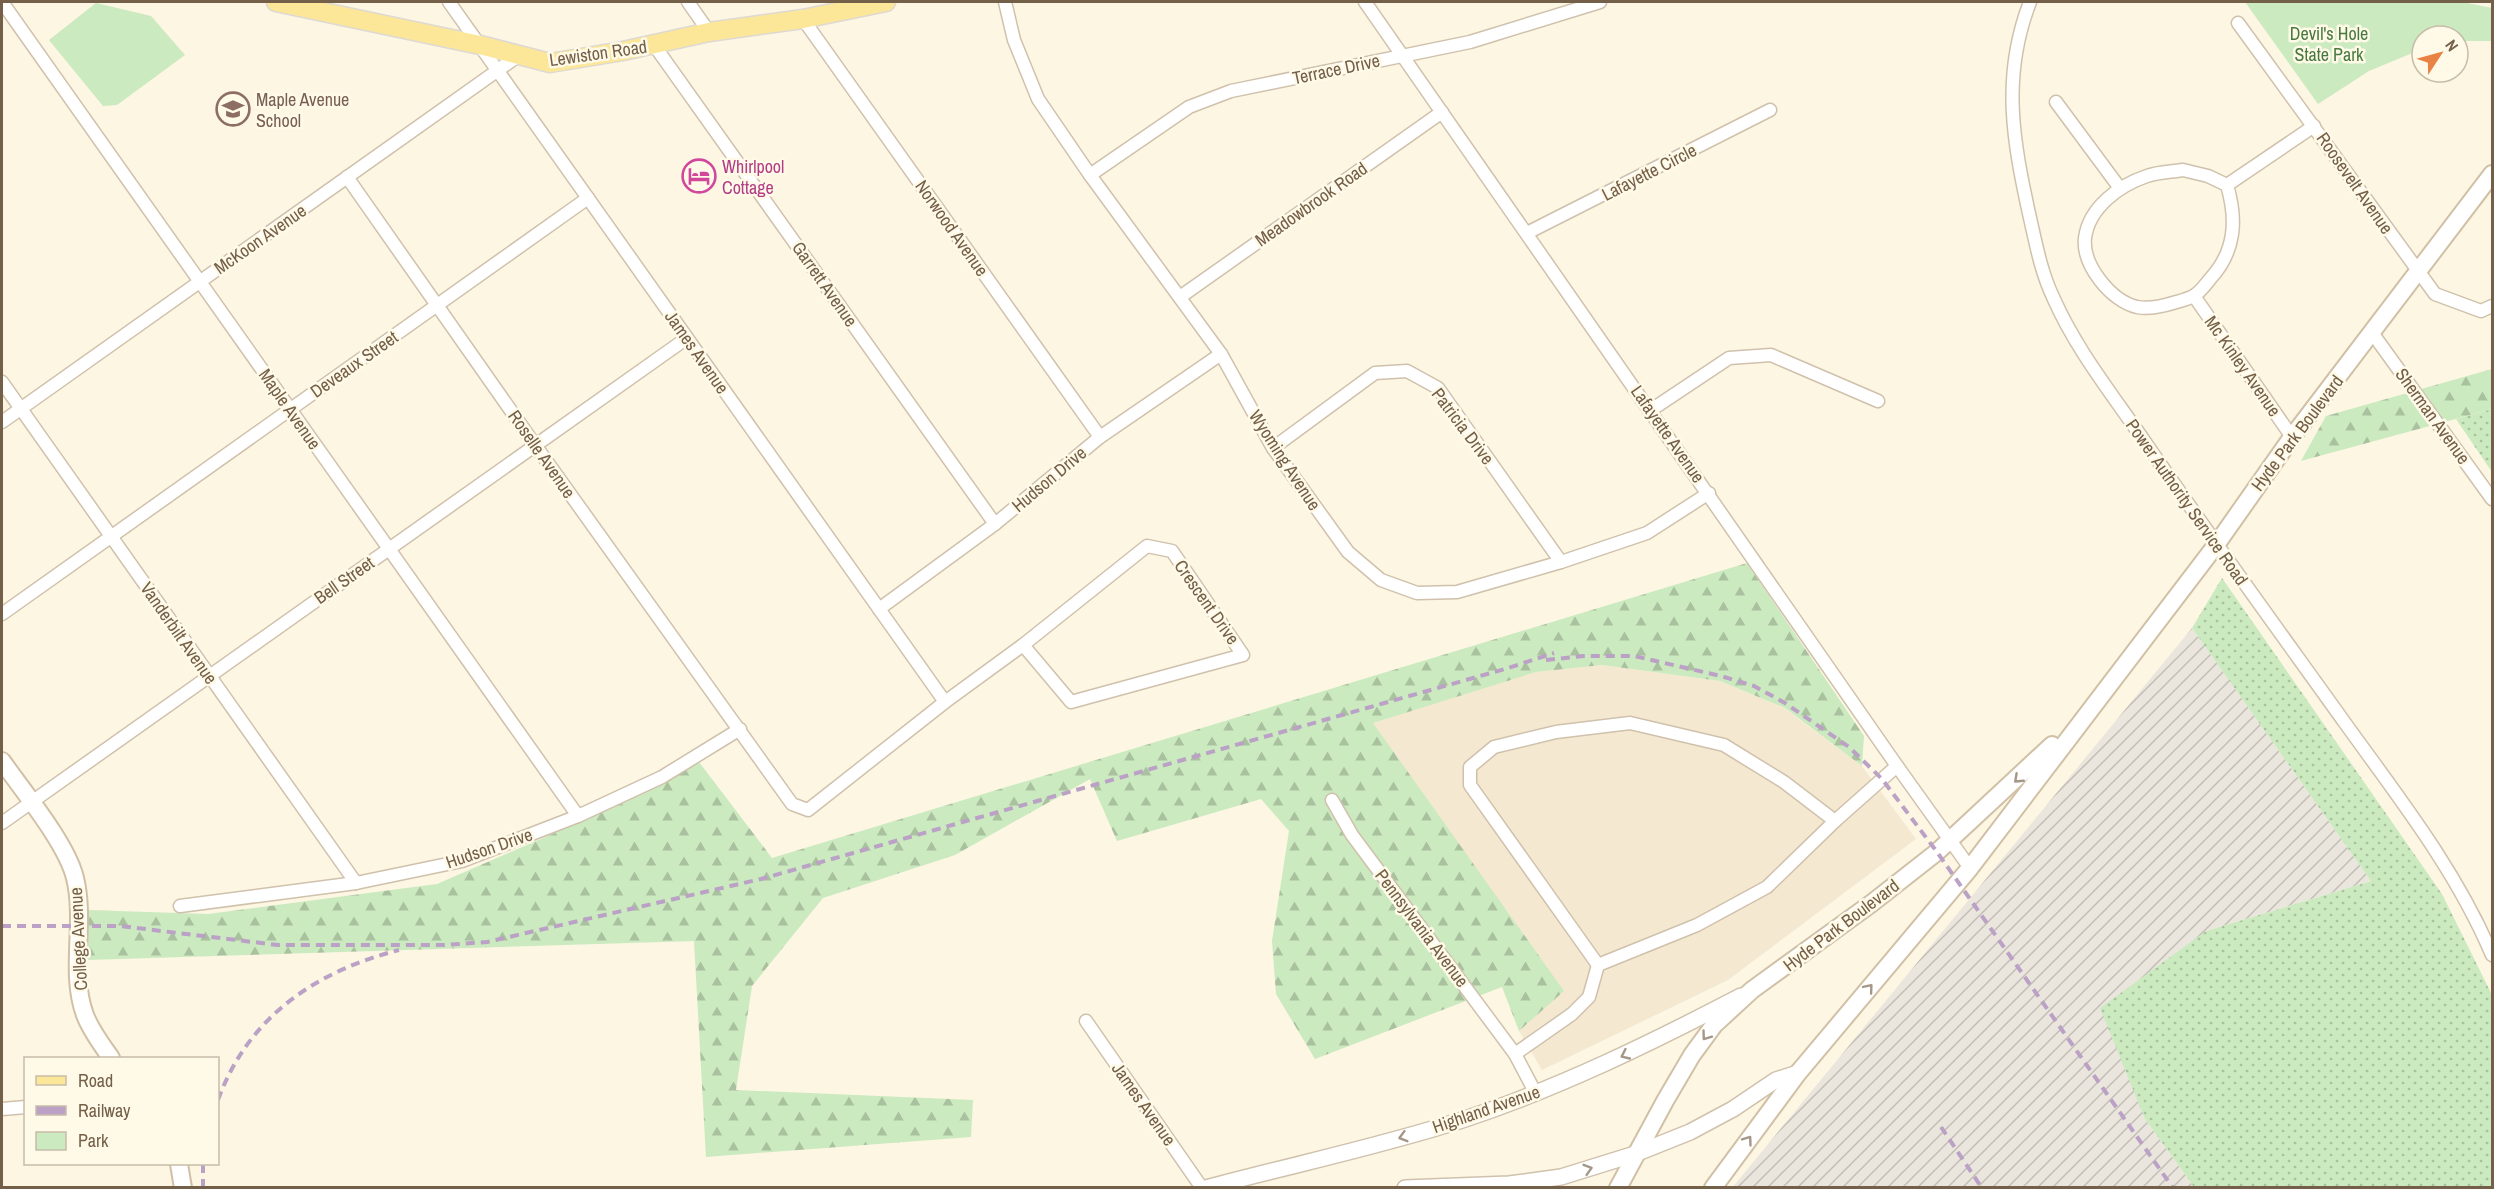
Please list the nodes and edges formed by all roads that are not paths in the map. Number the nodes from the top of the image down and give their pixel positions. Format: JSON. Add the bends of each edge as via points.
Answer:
{"nodes":[{"id":1,"x":2,"y":2,"type":"edge"},
{"id":2,"x":276,"y":2,"type":"edge"},
{"id":3,"x":449,"y":2,"type":"edge"},
{"id":4,"x":688,"y":2,"type":"edge"},
{"id":5,"x":886,"y":2,"type":"edge"},
{"id":6,"x":1005,"y":2,"type":"edge"},
{"id":7,"x":1365,"y":2,"type":"edge"},
{"id":8,"x":1600,"y":2,"type":"edge"},
{"id":9,"x":2030,"y":2,"type":"edge"},
{"id":10,"x":866,"y":3,"type":"edge"},
{"id":11,"x":803,"y":19,"type":"junction"},
{"id":12,"x":2238,"y":23,"type":"dead end"},
{"id":13,"x":709,"y":32,"type":"junction"},
{"id":14,"x":480,"y":45,"type":"junction"},
{"id":15,"x":654,"y":45,"type":"junction"},
{"id":16,"x":518,"y":56,"type":"junction"},
{"id":17,"x":1403,"y":56,"type":"junction"},
{"id":18,"x":498,"y":70,"type":"junction"},
{"id":19,"x":2056,"y":102,"type":"dead end"},
{"id":20,"x":1770,"y":110,"type":"dead end"},
{"id":21,"x":1442,"y":112,"type":"junction"},
{"id":22,"x":2314,"y":126,"type":"junction"},
{"id":23,"x":2493,"y":174,"type":"edge"},
{"id":24,"x":1090,"y":176,"type":"junction"},
{"id":25,"x":347,"y":177,"type":"junction"},
{"id":26,"x":2227,"y":185,"type":"junction"},
{"id":27,"x":2120,"y":187,"type":"junction"},
{"id":28,"x":588,"y":198,"type":"junction"},
{"id":29,"x":1527,"y":233,"type":"junction"},
{"id":30,"x":2419,"y":273,"type":"junction"},
{"id":31,"x":200,"y":282,"type":"junction"},
{"id":32,"x":2194,"y":296,"type":"junction"},
{"id":33,"x":1180,"y":297,"type":"junction"},
{"id":34,"x":438,"y":305,"type":"junction"},
{"id":35,"x":2493,"y":306,"type":"edge"},
{"id":36,"x":2373,"y":334,"type":"junction"},
{"id":37,"x":687,"y":338,"type":"junction"},
{"id":38,"x":1221,"y":354,"type":"junction"},
{"id":39,"x":2,"y":382,"type":"edge"},
{"id":40,"x":1878,"y":401,"type":"dead end"},
{"id":41,"x":20,"y":409,"type":"junction"},
{"id":42,"x":290,"y":410,"type":"junction"},
{"id":43,"x":1651,"y":410,"type":"junction"},
{"id":44,"x":2,"y":422,"type":"edge"},
{"id":45,"x":1101,"y":436,"type":"junction"},
{"id":46,"x":2292,"y":437,"type":"junction"},
{"id":47,"x":535,"y":445,"type":"junction"},
{"id":48,"x":1273,"y":448,"type":"junction"},
{"id":49,"x":1709,"y":493,"type":"junction"},
{"id":50,"x":2493,"y":499,"type":"edge"},
{"id":51,"x":995,"y":524,"type":"junction"},
{"id":52,"x":111,"y":536,"type":"junction"},
{"id":53,"x":2216,"y":545,"type":"junction"},
{"id":54,"x":389,"y":549,"type":"junction"},
{"id":55,"x":1561,"y":562,"type":"junction"},
{"id":56,"x":879,"y":609,"type":"junction"},
{"id":57,"x":2,"y":614,"type":"edge"},
{"id":58,"x":1023,"y":645,"type":"junction"},
{"id":59,"x":209,"y":676,"type":"junction"},
{"id":60,"x":2103,"y":693,"type":"junction"},
{"id":61,"x":945,"y":702,"type":"junction"},
{"id":62,"x":740,"y":729,"type":"junction"},
{"id":63,"x":2,"y":761,"type":"edge"},
{"id":64,"x":1897,"y":766,"type":"junction"},
{"id":65,"x":1332,"y":800,"type":"dead end"},
{"id":66,"x":31,"y":802,"type":"junction"},
{"id":67,"x":578,"y":816,"type":"junction"},
{"id":68,"x":1835,"y":820,"type":"junction"},
{"id":69,"x":2,"y":823,"type":"edge"},
{"id":70,"x":1950,"y":839,"type":"junction"},
{"id":71,"x":1970,"y":868,"type":"junction"},
{"id":72,"x":356,"y":883,"type":"junction"},
{"id":73,"x":180,"y":906,"type":"dead end"},
{"id":74,"x":2493,"y":955,"type":"edge"},
{"id":75,"x":1598,"y":965,"type":"junction"},
{"id":76,"x":1752,"y":990,"type":"junction"},
{"id":77,"x":1086,"y":1021,"type":"dead end"},
{"id":78,"x":1515,"y":1054,"type":"junction"},
{"id":79,"x":110,"y":1057,"type":"edge"},
{"id":80,"x":1798,"y":1073,"type":"junction"},
{"id":81,"x":1535,"y":1092,"type":"junction"},
{"id":82,"x":24,"y":1107,"type":"edge"},
{"id":83,"x":2,"y":1108,"type":"edge"},
{"id":84,"x":1635,"y":1154,"type":"junction"},
{"id":85,"x":179,"y":1165,"type":"edge"},
{"id":86,"x":183,"y":1188,"type":"edge"},
{"id":87,"x":1204,"y":1188,"type":"edge"},
{"id":88,"x":1405,"y":1188,"type":"edge"},
{"id":89,"x":1618,"y":1188,"type":"edge"},
{"id":90,"x":1713,"y":1188,"type":"edge"}],
"edges":[{"from":1,"to":31,"type":"street","name":"Maple Avenue"},
{"from":2,"to":14,"type":"main road","name":"Lewiston Road"},
{"from":3,"to":14,"type":"street","name":"James Avenue"},
{"from":4,"to":13,"type":"street"},
{"from":5,"to":10,"type":"main road","name":"Lewiston Road"},
{"from":6,"to":24,"type":"street","name":"Wyoming Avenue","via":[[1014,39],[1038,99]]},
{"from":7,"to":17,"type":"street","name":"Lafayette Avenue"},
{"from":8,"to":17,"type":"street","name":"Terrace Drive","via":[[1497,35]]},
{"from":9,"to":53,"type":"street","name":"Power Authority Service Road","via":[[2015,54],[2012,123],[2046,280],[2081,348]]},
{"from":10,"to":11,"type":"main road","name":"Lewiston Road"},
{"from":11,"to":13,"type":"main road","name":"Lewiston Road"},
{"from":11,"to":45,"type":"street","name":"Norwood Avenue"},
{"from":12,"to":22,"type":"street","name":"Roosevelt Avenue"},
{"from":13,"to":15,"type":"main road","name":"Lewiston Road"},
{"from":14,"to":16,"type":"main road","name":"Lewiston Road"},
{"from":14,"to":18,"type":"street","name":"James Avenue"},
{"from":15,"to":16,"type":"main road","name":"Lewiston Road","via":[[550,63]]},
{"from":15,"to":51,"type":"street","name":"Garrett Avenue"},
{"from":16,"to":18,"type":"street","name":"McKoon Avenue"},
{"from":17,"to":21,"type":"street","name":"Lafayette Avenue"},
{"from":17,"to":24,"type":"street","name":"Terrace Drive","via":[[1232,91],[1189,107]]},
{"from":18,"to":25,"type":"street","name":"McKoon Avenue"},
{"from":18,"to":28,"type":"street","name":"James Avenue"},
{"from":19,"to":27,"type":"street"},
{"from":20,"to":29,"type":"street","name":"Lafayette Circle"},
{"from":21,"to":29,"type":"street","name":"Lafayette Avenue"},
{"from":21,"to":33,"type":"street","name":"Meadowbrook Road"},
{"from":22,"to":26,"type":"street"},
{"from":22,"to":30,"type":"street","name":"Roosevelt Avenue"},
{"from":23,"to":30,"type":"main road","name":"Hyde Park Boulevard"},
{"from":24,"to":33,"type":"street","name":"Wyoming Avenue"},
{"from":25,"to":31,"type":"street","name":"McKoon Avenue"},
{"from":25,"to":34,"type":"street","name":"Roselle Avenue"},
{"from":26,"to":27,"type":"street","via":[[2183,170],[2148,175]]},
{"from":26,"to":32,"type":"street","via":[[2233,204],[2231,245],[2220,269]]},
{"from":27,"to":32,"type":"street","via":[[2100,206],[2091,222],[2085,238],[2089,262],[2113,295],[2138,307],[2165,305]]},
{"from":28,"to":34,"type":"street","name":"Deveaux Street"},
{"from":28,"to":37,"type":"street","name":"James Avenue"},
{"from":29,"to":43,"type":"street","name":"Lafayette Avenue"},
{"from":30,"to":35,"type":"street","name":"Roosevelt Avenue","via":[[2435,294],[2481,311]]},
{"from":30,"to":36,"type":"main road","name":"Hyde Park Boulevard"},
{"from":31,"to":41,"type":"street","name":"McKoon Avenue"},
{"from":31,"to":42,"type":"street","name":"Maple Avenue"},
{"from":32,"to":46,"type":"street","name":"Mc Kinley Avenue"},
{"from":33,"to":38,"type":"street","name":"Wyoming Avenue"},
{"from":34,"to":42,"type":"street","name":"Deveaux Street"},
{"from":34,"to":47,"type":"street","name":"Roselle Avenue"},
{"from":36,"to":46,"type":"main road","name":"Hyde Park Boulevard"},
{"from":36,"to":50,"type":"street","name":"Sherman Avenue"},
{"from":37,"to":47,"type":"street","name":"Bell Street"},
{"from":37,"to":56,"type":"street","name":"James Avenue"},
{"from":38,"to":45,"type":"street","name":"Hudson Drive"},
{"from":38,"to":48,"type":"street","name":"Wyoming Avenue"},
{"from":39,"to":41,"type":"street","name":"Vanderbilt Avenue"},
{"from":40,"to":43,"type":"street","via":[[1770,355],[1730,358]]},
{"from":41,"to":44,"type":"street","name":"McKoon Avenue"},
{"from":41,"to":52,"type":"street","name":"Vanderbilt Avenue"},
{"from":42,"to":52,"type":"street","name":"Deveaux Street"},
{"from":42,"to":54,"type":"street","name":"Maple Avenue"},
{"from":43,"to":49,"type":"street","name":"Lafayette Avenue"},
{"from":45,"to":51,"type":"street","name":"Hudson Drive"},
{"from":46,"to":53,"type":"main road","name":"Hyde Park Boulevard"},
{"from":47,"to":54,"type":"street","name":"Bell Street"},
{"from":47,"to":62,"type":"street","name":"Roselle Avenue"},
{"from":48,"to":55,"type":"street","name":"Wyoming Avenue","via":[[1348,552],[1381,580],[1417,593],[1457,592]]},
{"from":48,"to":55,"type":"street","name":"Patricia Drive","via":[[1375,373],[1407,371],[1438,388]]},
{"from":49,"to":55,"type":"street","name":"Wyoming Avenue","via":[[1647,533]]},
{"from":49,"to":64,"type":"street","name":"Lafayette Avenue"},
{"from":51,"to":56,"type":"street","name":"Hudson Drive"},
{"from":52,"to":57,"type":"street","name":"Deveaux Street"},
{"from":52,"to":59,"type":"street","name":"Vanderbilt Avenue"},
{"from":53,"to":60,"type":"main road","name":"Hyde Park Boulevard"},
{"from":53,"to":74,"type":"street","name":"Power Authority Service Road","via":[[2423,831],[2466,900]]},
{"from":54,"to":59,"type":"street","name":"Bell Street"},
{"from":54,"to":67,"type":"street","name":"Maple Avenue"},
{"from":56,"to":61,"type":"street","name":"James Avenue"},
{"from":58,"to":58,"type":"street","name":"Crescent Drive","via":[[1147,546],[1172,551],[1243,655],[1071,702]]},
{"from":58,"to":61,"type":"street","name":"Crescent Drive"},
{"from":59,"to":66,"type":"street","name":"Bell Street"},
{"from":59,"to":72,"type":"street","name":"Vanderbilt Avenue"},
{"from":60,"to":70,"type":"main road","name":"Hyde Park Boulevard","one_way":true,"via":[[2023,775]]},
{"from":60,"to":71,"type":"main road","name":"Hyde Park Boulevard"},
{"from":61,"to":62,"type":"street","name":"Crescent Drive","via":[[808,810],[792,804]]},
{"from":62,"to":67,"type":"street","name":"Hudson Drive","via":[[662,777]]},
{"from":63,"to":66,"type":"main road","name":"College Avenue"},
{"from":64,"to":68,"type":"street"},
{"from":64,"to":70,"type":"street","name":"Lafayette Avenue"},
{"from":65,"to":78,"type":"street","name":"Pennsylvania Avenue","via":[[1352,835]]},
{"from":66,"to":69,"type":"street","name":"Bell Street"},
{"from":66,"to":79,"type":"main road","name":"College Avenue","via":[[73,871],[79,900],[81,1002],[91,1028]]},
{"from":67,"to":72,"type":"street","name":"Hudson Drive","via":[[462,861]]},
{"from":68,"to":75,"type":"street","via":[[1767,886],[1696,926]]},
{"from":68,"to":75,"type":"street","via":[[1724,745],[1630,723],[1556,732],[1494,747],[1470,767],[1470,785]]},
{"from":70,"to":71,"type":"street","name":"Lafayette Avenue"},
{"from":70,"to":76,"type":"main road","name":"Hyde Park Boulevard","via":[[1872,903]]},
{"from":80,"to":71,"type":"main road","name":"Hyde Park Boulevard","one_way":true},
{"from":72,"to":73,"type":"street","name":"Hudson Drive"},
{"from":75,"to":78,"type":"street","via":[[1589,997],[1572,1014]]},
{"from":76,"to":81,"type":"street","name":"Highland Avenue","one_way":true,"via":[[1642,1047]]},
{"from":76,"to":84,"type":"main road","name":"Hyde Park Boulevard","one_way":true,"via":[[1714,1025],[1698,1047]]},
{"from":77,"to":87,"type":"street","name":"James Avenue"},
{"from":78,"to":81,"type":"street","name":"Pennsylvania Avenue"},
{"from":80,"to":84,"type":"street","via":[[1776,1080],[1689,1132]]},
{"from":90,"to":80,"type":"main road","name":"Hyde Park Boulevard","one_way":true},
{"from":81,"to":87,"type":"street","name":"Highland Avenue","one_way":true,"via":[[1463,1119]]},
{"from":82,"to":83,"type":"street"},
{"from":88,"to":84,"type":"street","one_way":true,"via":[[1509,1184],[1561,1177]]},
{"from":84,"to":89,"type":"main road","name":"Hyde Park Boulevard"},
{"from":85,"to":86,"type":"main road"}]}
